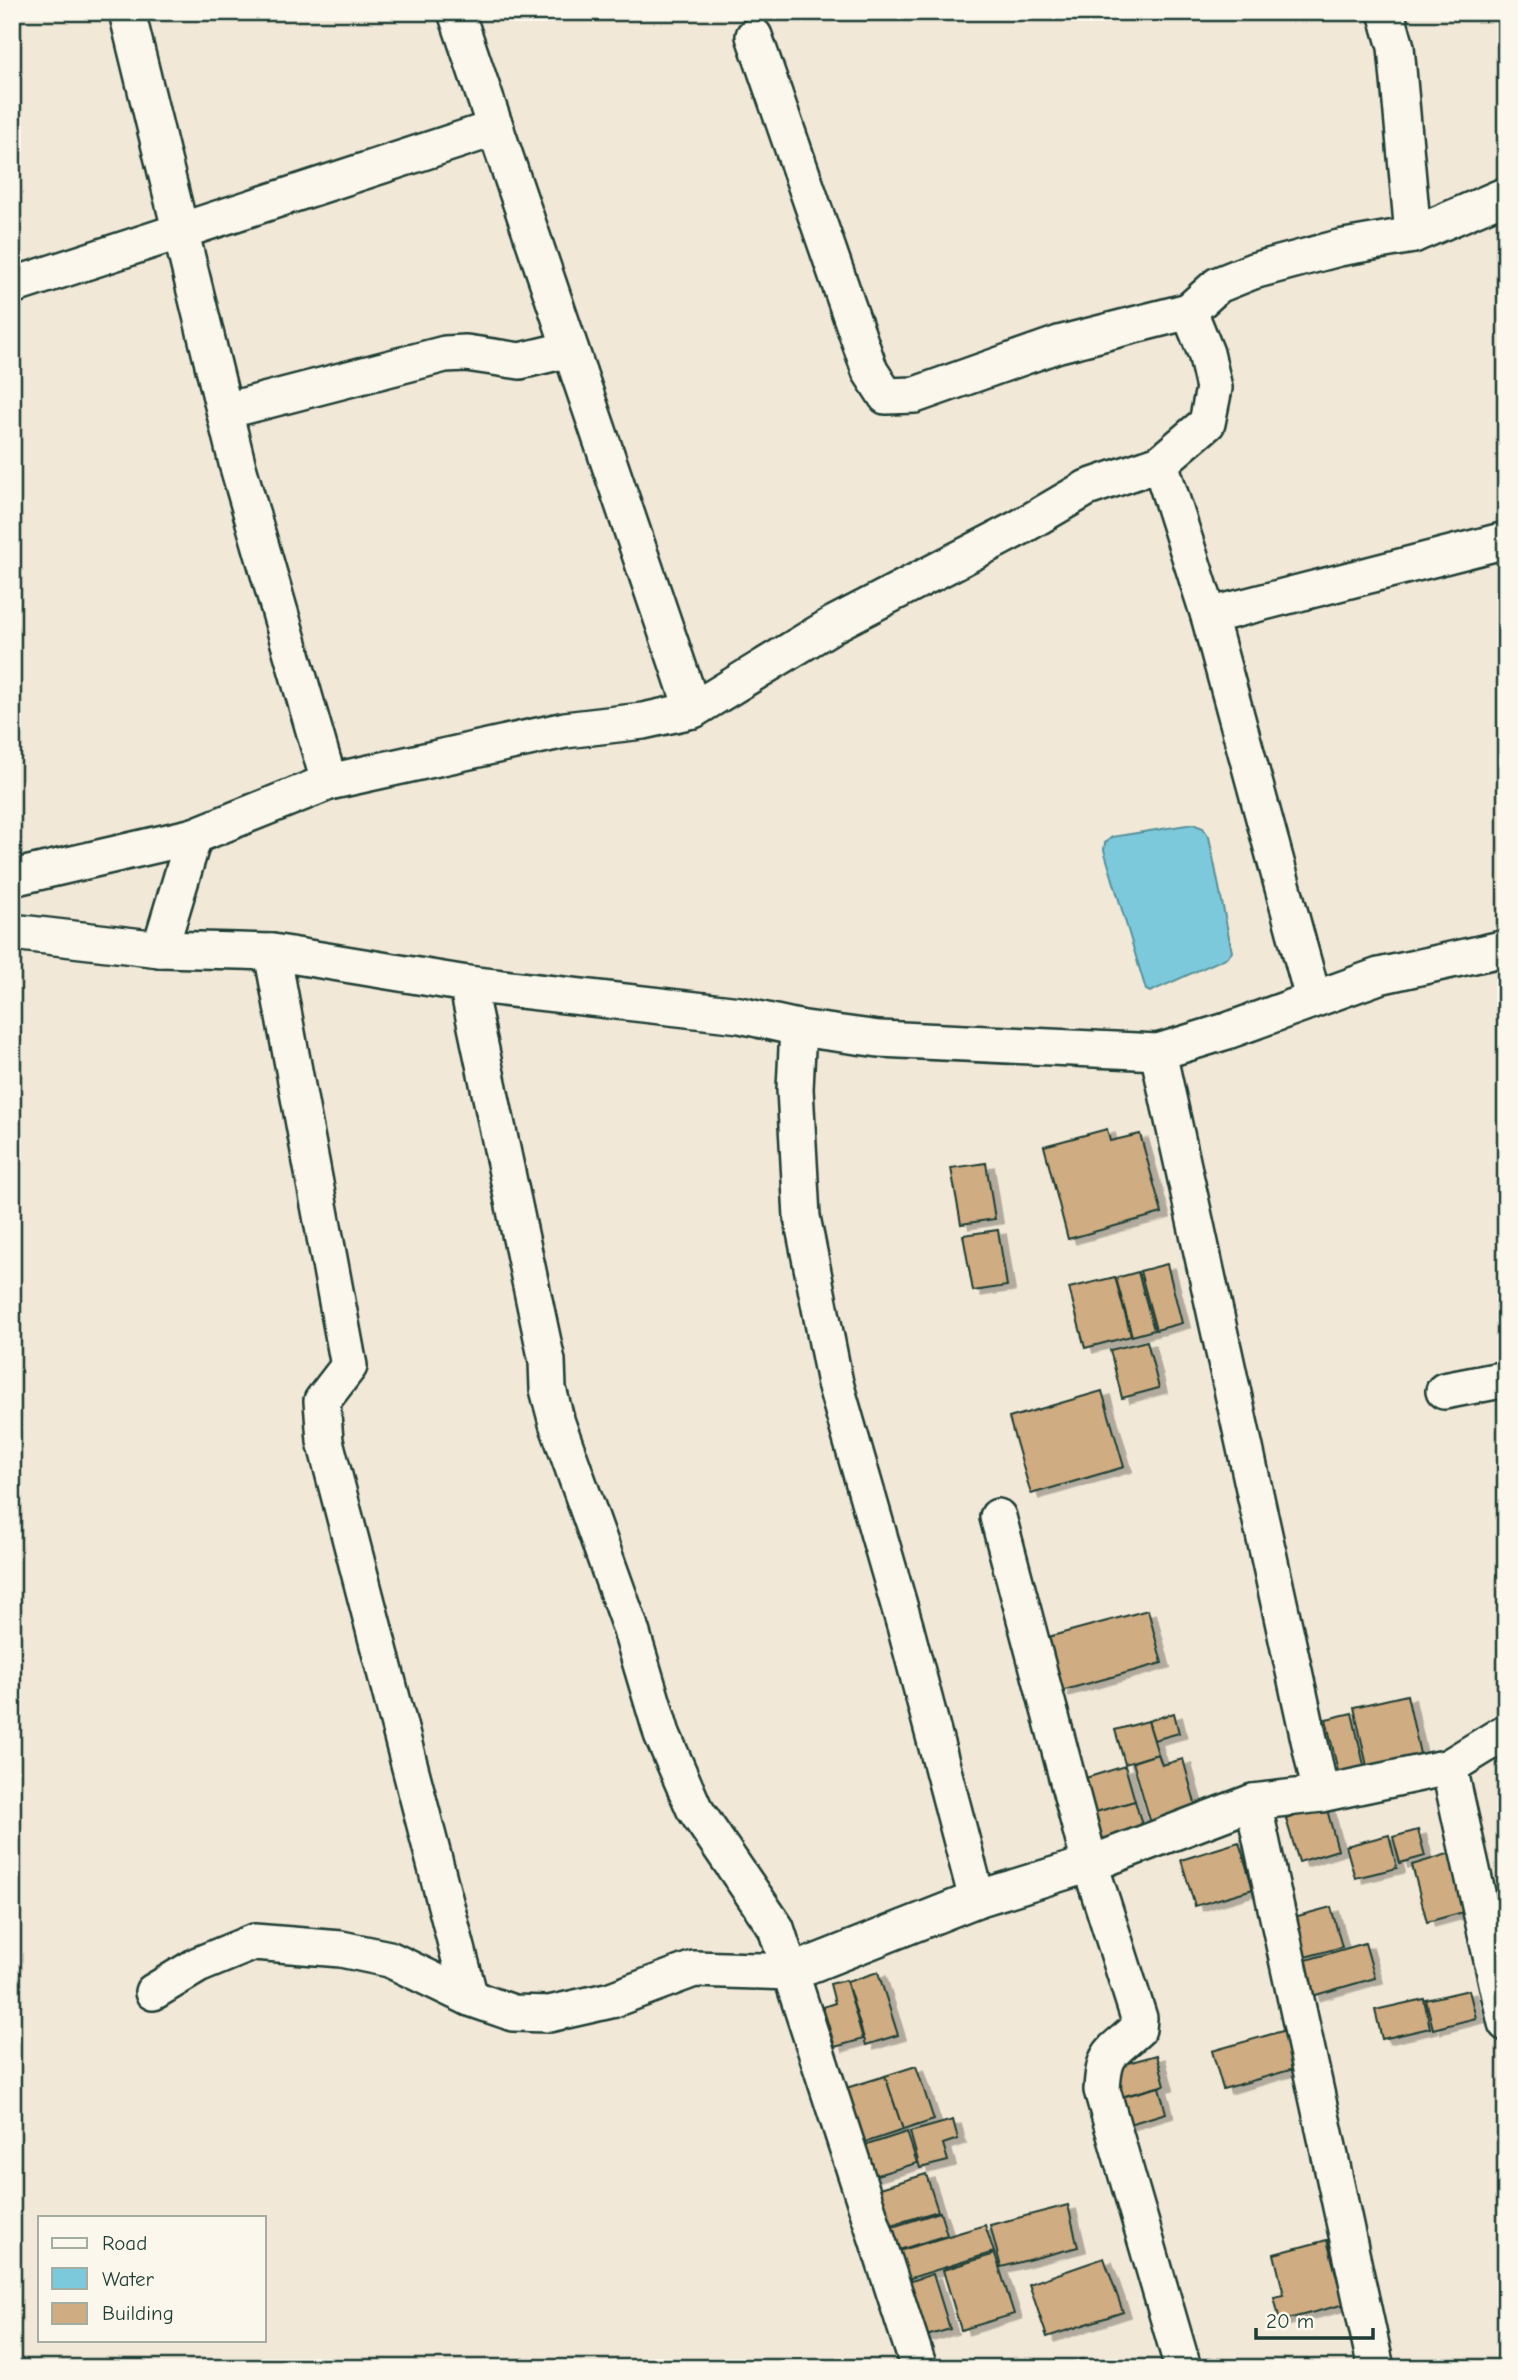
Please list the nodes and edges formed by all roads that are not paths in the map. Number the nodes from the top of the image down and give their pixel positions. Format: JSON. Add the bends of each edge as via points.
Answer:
{"nodes":[{"id":1,"x":127,"y":12,"type":"edge"},
{"id":2,"x":456,"y":12,"type":"edge"},
{"id":3,"x":1386,"y":12,"type":"edge"},
{"id":4,"x":1401,"y":12,"type":"edge"},
{"id":5,"x":754,"y":36,"type":"dead end"},
{"id":6,"x":1396,"y":47,"type":"junction"},
{"id":7,"x":496,"y":128,"type":"junction"},
{"id":8,"x":1506,"y":195,"type":"edge"},
{"id":9,"x":183,"y":233,"type":"junction"},
{"id":10,"x":1413,"y":235,"type":"junction"},
{"id":11,"x":12,"y":286,"type":"edge"},
{"id":12,"x":1189,"y":311,"type":"junction"},
{"id":13,"x":570,"y":349,"type":"junction"},
{"id":14,"x":225,"y":411,"type":"junction"},
{"id":15,"x":1160,"y":463,"type":"junction"},
{"id":16,"x":1506,"y":540,"type":"edge"},
{"id":17,"x":1209,"y":616,"type":"junction"},
{"id":18,"x":692,"y":710,"type":"junction"},
{"id":19,"x":329,"y":782,"type":"junction"},
{"id":20,"x":194,"y":836,"type":"junction"},
{"id":21,"x":12,"y":878,"type":"edge"},
{"id":22,"x":12,"y":932,"type":"edge"},
{"id":23,"x":1506,"y":948,"type":"edge"},
{"id":24,"x":160,"y":949,"type":"junction"},
{"id":25,"x":272,"y":952,"type":"junction"},
{"id":26,"x":467,"y":984,"type":"junction"},
{"id":27,"x":1313,"y":998,"type":"junction"},
{"id":28,"x":798,"y":1028,"type":"junction"},
{"id":29,"x":1158,"y":1052,"type":"junction"},
{"id":30,"x":1506,"y":1379,"type":"edge"},
{"id":31,"x":1444,"y":1391,"type":"dead end"},
{"id":32,"x":998,"y":1517,"type":"dead end"},
{"id":33,"x":1506,"y":1732,"type":"edge"},
{"id":34,"x":1449,"y":1767,"type":"junction"},
{"id":35,"x":1321,"y":1794,"type":"junction"},
{"id":36,"x":1253,"y":1802,"type":"junction"},
{"id":37,"x":1090,"y":1864,"type":"junction"},
{"id":38,"x":977,"y":1899,"type":"junction"},
{"id":39,"x":792,"y":1972,"type":"junction"},
{"id":40,"x":153,"y":1992,"type":"dead end"},
{"id":41,"x":470,"y":1998,"type":"junction"},
{"id":42,"x":1506,"y":2022,"type":"edge"},
{"id":43,"x":919,"y":2368,"type":"edge"},
{"id":44,"x":1183,"y":2368,"type":"edge"},
{"id":45,"x":1376,"y":2368,"type":"edge"}],
"edges":[{"from":1,"to":9,"type":"street"},
{"from":2,"to":7,"type":"street"},
{"from":3,"to":6,"type":"street"},
{"from":4,"to":6,"type":"street"},
{"from":5,"to":12,"type":"street","via":[[870,371],[886,396],[915,395],[1059,344]]},
{"from":6,"to":10,"type":"street"},
{"from":7,"to":9,"type":"street"},
{"from":7,"to":13,"type":"street"},
{"from":8,"to":10,"type":"street"},
{"from":9,"to":11,"type":"street"},
{"from":9,"to":14,"type":"street"},
{"from":10,"to":12,"type":"street","via":[[1339,248],[1253,271],[1217,285]]},
{"from":12,"to":15,"type":"street","via":[[1214,388],[1207,423]]},
{"from":13,"to":14,"type":"street","via":[[520,361],[445,354]]},
{"from":13,"to":18,"type":"street"},
{"from":14,"to":19,"type":"street"},
{"from":15,"to":17,"type":"street"},
{"from":15,"to":18,"type":"street","via":[[1087,488],[834,624]]},
{"from":16,"to":17,"type":"street"},
{"from":17,"to":27,"type":"street"},
{"from":18,"to":19,"type":"street","via":[[565,730]]},
{"from":19,"to":20,"type":"street"},
{"from":20,"to":21,"type":"street"},
{"from":20,"to":24,"type":"street"},
{"from":22,"to":24,"type":"street"},
{"from":23,"to":27,"type":"street","via":[[1379,975]]},
{"from":24,"to":25,"type":"street"},
{"from":25,"to":26,"type":"street"},
{"from":25,"to":41,"type":"street","via":[[349,1366],[322,1401],[325,1441]]},
{"from":26,"to":28,"type":"street","via":[[740,1015]]},
{"from":26,"to":39,"type":"street","via":[[557,1423],[668,1746],[694,1808],[776,1928]]},
{"from":27,"to":29,"type":"street"},
{"from":28,"to":29,"type":"street","via":[[879,1039]]},
{"from":28,"to":38,"type":"street","via":[[795,1089],[802,1217],[830,1358]]},
{"from":29,"to":35,"type":"street"},
{"from":30,"to":31,"type":"street"},
{"from":32,"to":37,"type":"street"},
{"from":33,"to":34,"type":"street"},
{"from":34,"to":35,"type":"street"},
{"from":34,"to":42,"type":"street"},
{"from":35,"to":36,"type":"street"},
{"from":36,"to":37,"type":"street"},
{"from":36,"to":45,"type":"street"},
{"from":37,"to":38,"type":"street"},
{"from":37,"to":44,"type":"street","via":[[1139,2018],[1138,2029],[1110,2051],[1103,2067],[1102,2090]]},
{"from":38,"to":39,"type":"street"},
{"from":39,"to":41,"type":"street","via":[[695,1969],[611,2000],[549,2014],[513,2013]]},
{"from":39,"to":43,"type":"street"},
{"from":40,"to":41,"type":"street","via":[[198,1965],[254,1942],[341,1949],[389,1959]]}]}
